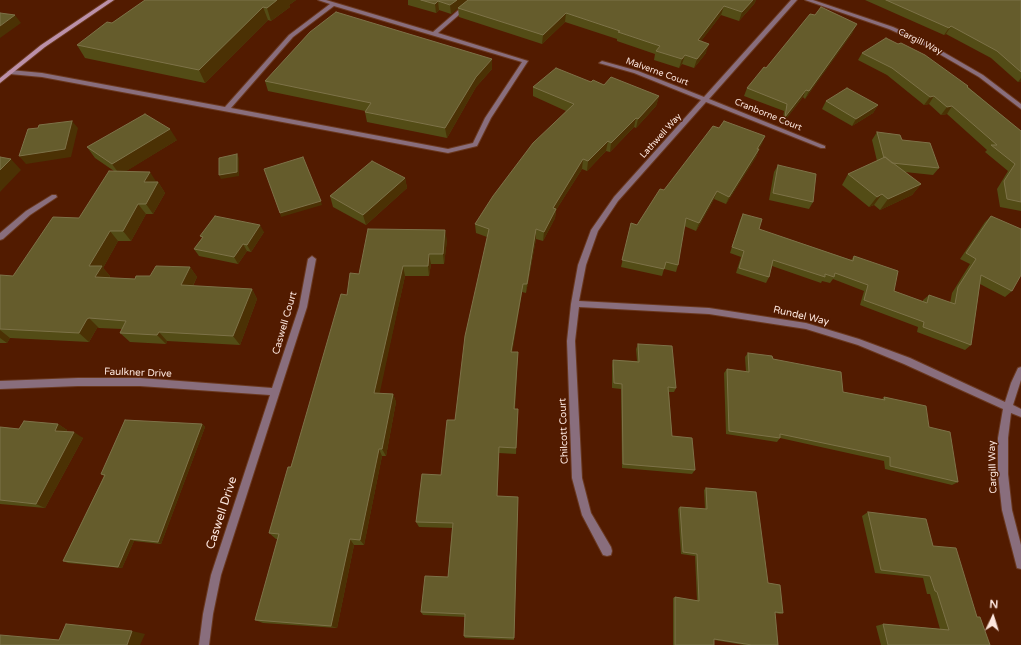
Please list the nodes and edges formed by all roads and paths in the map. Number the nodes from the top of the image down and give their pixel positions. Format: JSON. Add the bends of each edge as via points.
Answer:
{"nodes":[{"id":1,"x":111,"y":0,"type":"edge"},
{"id":2,"x":321,"y":0,"type":"edge"},
{"id":3,"x":473,"y":0,"type":"edge"},
{"id":4,"x":794,"y":0,"type":"edge"},
{"id":5,"x":808,"y":0,"type":"edge"},
{"id":6,"x":333,"y":4,"type":"junction"},
{"id":7,"x":435,"y":34,"type":"junction"},
{"id":8,"x":602,"y":63,"type":"dead end"},
{"id":9,"x":10,"y":72,"type":"junction"},
{"id":10,"x":0,"y":81,"type":"edge"},
{"id":11,"x":705,"y":100,"type":"junction"},
{"id":12,"x":1020,"y":104,"type":"edge"},
{"id":13,"x":227,"y":109,"type":"junction"},
{"id":14,"x":823,"y":147,"type":"dead end"},
{"id":15,"x":54,"y":197,"type":"dead end"},
{"id":16,"x":0,"y":237,"type":"edge"},
{"id":17,"x":312,"y":259,"type":"dead end"},
{"id":18,"x":574,"y":304,"type":"junction"},
{"id":19,"x":1021,"y":371,"type":"edge"},
{"id":20,"x":0,"y":385,"type":"edge"},
{"id":21,"x":275,"y":392,"type":"junction"},
{"id":22,"x":1008,"y":408,"type":"junction"},
{"id":23,"x":1021,"y":413,"type":"edge"},
{"id":24,"x":607,"y":551,"type":"dead end"},
{"id":25,"x":1021,"y":564,"type":"edge"},
{"id":26,"x":204,"y":645,"type":"edge"}],
"edges":[{"from":1,"to":9,"type":"main road","via":[[43,46]]},
{"from":2,"to":6,"type":"street"},
{"from":3,"to":7,"type":"street"},
{"from":4,"to":11,"type":"street","name":"Lathwell Way"},
{"from":5,"to":12,"type":"street","name":"Cargill Way","via":[[891,28],[924,43],[981,76]]},
{"from":6,"to":7,"type":"street"},
{"from":6,"to":13,"type":"street","via":[[290,36]]},
{"from":7,"to":13,"type":"street","via":[[525,60],[488,118],[475,145],[448,151]]},
{"from":8,"to":11,"type":"street","name":"Malverne Court","via":[[636,72]]},
{"from":9,"to":10,"type":"main road"},
{"from":9,"to":13,"type":"street","via":[[42,75]]},
{"from":11,"to":14,"type":"street","name":"Cranborne Court"},
{"from":11,"to":18,"type":"street","name":"Lathwell Way","via":[[616,199],[595,230],[582,265]]},
{"from":15,"to":16,"type":"street","via":[[28,213]]},
{"from":17,"to":21,"type":"street","name":"Caswell Court","via":[[303,307]]},
{"from":18,"to":22,"type":"street","name":"Rundel Way","via":[[709,311],[806,326],[880,350]]},
{"from":18,"to":24,"type":"street","name":"Chilcott Court","via":[[571,341],[577,478],[587,515]]},
{"from":19,"to":22,"type":"street","name":"Cargill Way"},
{"from":20,"to":21,"type":"street","name":"Faulkner Drive","via":[[140,382]]},
{"from":21,"to":26,"type":"street","name":"Caswell Drive","via":[[216,575]]},
{"from":22,"to":23,"type":"street","name":"Rundel Way"},
{"from":22,"to":25,"type":"street","name":"Cargill Way","via":[[1003,438],[1003,474],[1007,510]]}]}
